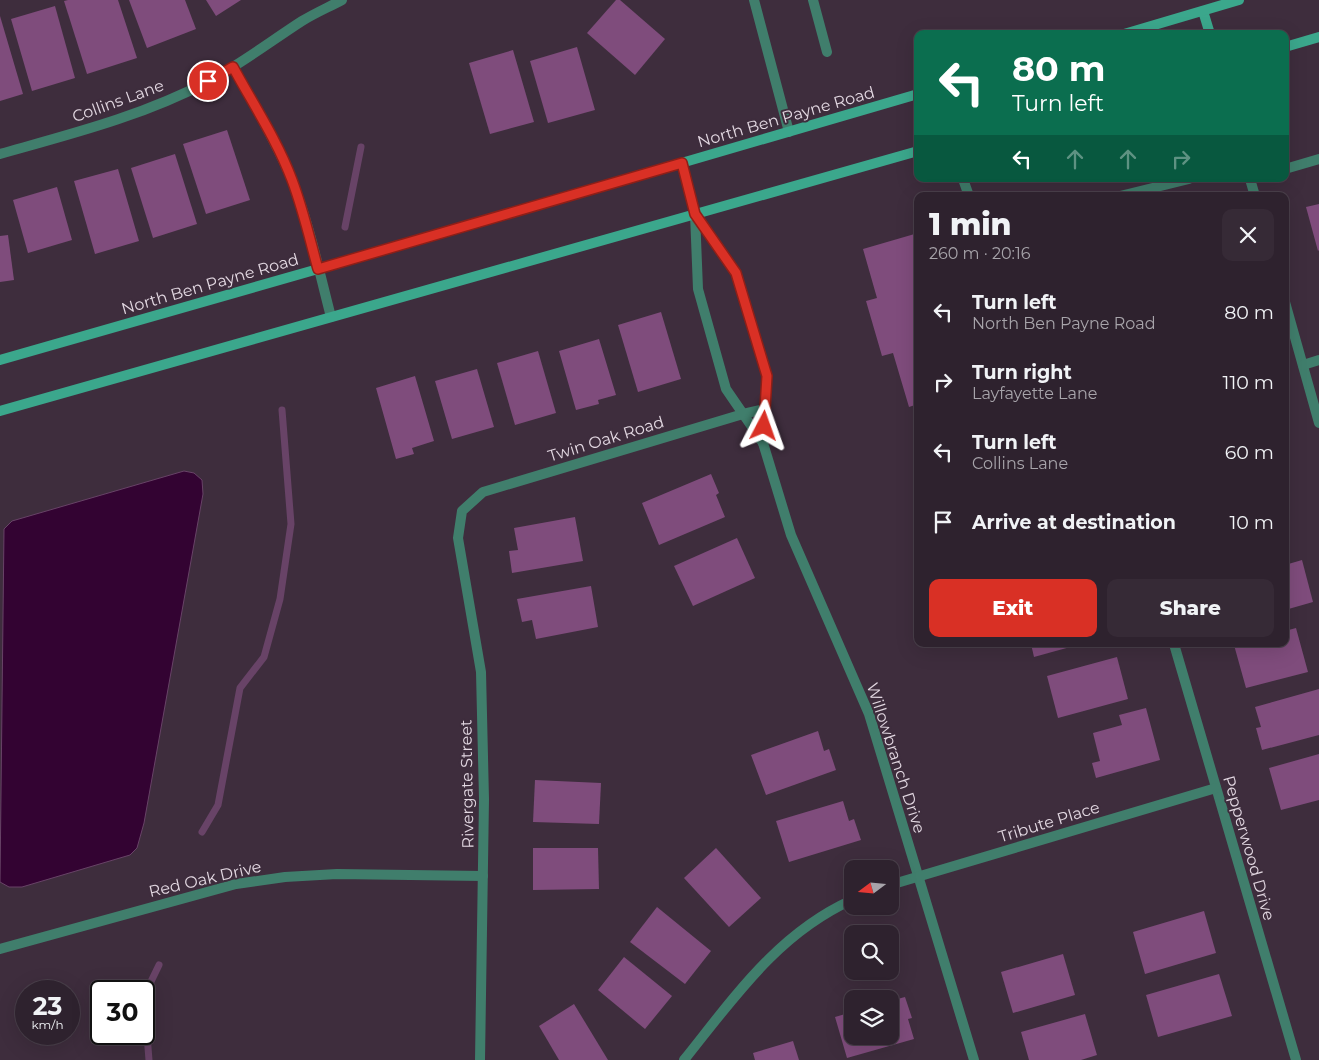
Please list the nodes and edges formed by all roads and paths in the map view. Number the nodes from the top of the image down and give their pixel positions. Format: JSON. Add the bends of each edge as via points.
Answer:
{"nodes":[{"id":1,"x":342,"y":0,"type":"edge"},
{"id":2,"x":754,"y":0,"type":"edge"},
{"id":3,"x":812,"y":0,"type":"edge"},
{"id":4,"x":1239,"y":0,"type":"edge"},
{"id":5,"x":1203,"y":11,"type":"junction"},
{"id":6,"x":1138,"y":30,"type":"edge"},
{"id":7,"x":1209,"y":30,"type":"edge"},
{"id":8,"x":1319,"y":38,"type":"edge"},
{"id":9,"x":1289,"y":46,"type":"edge"},
{"id":10,"x":828,"y":52,"type":"dead end"},
{"id":11,"x":233,"y":67,"type":"junction"},
{"id":12,"x":914,"y":95,"type":"edge"},
{"id":13,"x":789,"y":132,"type":"junction"},
{"id":14,"x":914,"y":152,"type":"edge"},
{"id":15,"x":0,"y":154,"type":"edge"},
{"id":16,"x":1319,"y":159,"type":"edge"},
{"id":17,"x":682,"y":163,"type":"junction"},
{"id":18,"x":1289,"y":168,"type":"edge"},
{"id":19,"x":1177,"y":182,"type":"edge"},
{"id":20,"x":1136,"y":192,"type":"edge"},
{"id":21,"x":695,"y":214,"type":"junction"},
{"id":22,"x":318,"y":269,"type":"junction"},
{"id":23,"x":1289,"y":316,"type":"edge"},
{"id":24,"x":331,"y":318,"type":"junction"},
{"id":25,"x":0,"y":360,"type":"edge"},
{"id":26,"x":1319,"y":360,"type":"edge"},
{"id":27,"x":1303,"y":365,"type":"junction"},
{"id":28,"x":765,"y":409,"type":"junction"},
{"id":29,"x":0,"y":411,"type":"edge"},
{"id":30,"x":743,"y":414,"type":"junction"},
{"id":31,"x":1319,"y":423,"type":"edge"},
{"id":32,"x":763,"y":443,"type":"junction"},
{"id":33,"x":462,"y":511,"type":"joint"},
{"id":34,"x":1175,"y":647,"type":"edge"},
{"id":35,"x":1216,"y":788,"type":"junction"},
{"id":36,"x":483,"y":876,"type":"junction"},
{"id":37,"x":918,"y":877,"type":"junction"},
{"id":38,"x":899,"y":882,"type":"edge"},
{"id":39,"x":844,"y":904,"type":"edge"},
{"id":40,"x":0,"y":949,"type":"edge"},
{"id":41,"x":480,"y":1060,"type":"edge"},
{"id":42,"x":684,"y":1060,"type":"edge"},
{"id":43,"x":974,"y":1060,"type":"edge"},
{"id":44,"x":1296,"y":1060,"type":"edge"}],
"edges":[{"from":1,"to":11,"type":"street","name":"Collins Lane","via":[[303,21]]},
{"from":2,"to":13,"type":"street"},
{"from":3,"to":10,"type":"street"},
{"from":4,"to":5,"type":"street"},
{"from":5,"to":6,"type":"street"},
{"from":5,"to":7,"type":"street"},
{"from":8,"to":9,"type":"street"},
{"from":11,"to":15,"type":"street","name":"Collins Lane","via":[[146,109]]},
{"from":11,"to":22,"type":"street","via":[[280,151],[302,207]]},
{"from":12,"to":13,"type":"street","name":"North Ben Payne Road"},
{"from":13,"to":17,"type":"street","name":"North Ben Payne Road"},
{"from":14,"to":21,"type":"street"},
{"from":16,"to":18,"type":"street"},
{"from":17,"to":21,"type":"street","name":"Willowbranch Drive"},
{"from":17,"to":22,"type":"street","name":"North Ben Payne Road"},
{"from":19,"to":20,"type":"street"},
{"from":21,"to":24,"type":"street"},
{"from":21,"to":28,"type":"street","name":"Willowbranch Drive","via":[[736,273],[767,376]]},
{"from":21,"to":30,"type":"street","name":"Willowbranch Drive","via":[[698,289],[726,389]]},
{"from":22,"to":24,"type":"street"},
{"from":22,"to":25,"type":"street","name":"North Ben Payne Road"},
{"from":23,"to":27,"type":"street"},
{"from":24,"to":29,"type":"street"},
{"from":26,"to":27,"type":"street"},
{"from":27,"to":31,"type":"street"},
{"from":28,"to":30,"type":"street","name":"Twin Oak Road"},
{"from":28,"to":32,"type":"street","name":"Willowbranch Drive"},
{"from":30,"to":32,"type":"street","name":"Willowbranch Drive"},
{"from":30,"to":33,"type":"street","name":"Twin Oak Road","via":[[482,492]]},
{"from":32,"to":37,"type":"street","name":"Willowbranch Drive","via":[[791,535],[869,714]]},
{"from":33,"to":36,"type":"street","name":"Rivergate Street","via":[[458,538],[480,672]]},
{"from":34,"to":35,"type":"street","name":"Pepperwood Drive"},
{"from":35,"to":37,"type":"street","name":"Tribute Place"},
{"from":35,"to":44,"type":"street","name":"Pepperwood Drive"},
{"from":36,"to":40,"type":"street","name":"Red Oak Drive","via":[[337,874],[236,884]]},
{"from":36,"to":41,"type":"street","name":"Rivergate Street"},
{"from":37,"to":38,"type":"street","name":"Tribute Place"},
{"from":37,"to":43,"type":"street","name":"Willowbranch Drive"},
{"from":39,"to":42,"type":"street","via":[[778,949]]}]}
